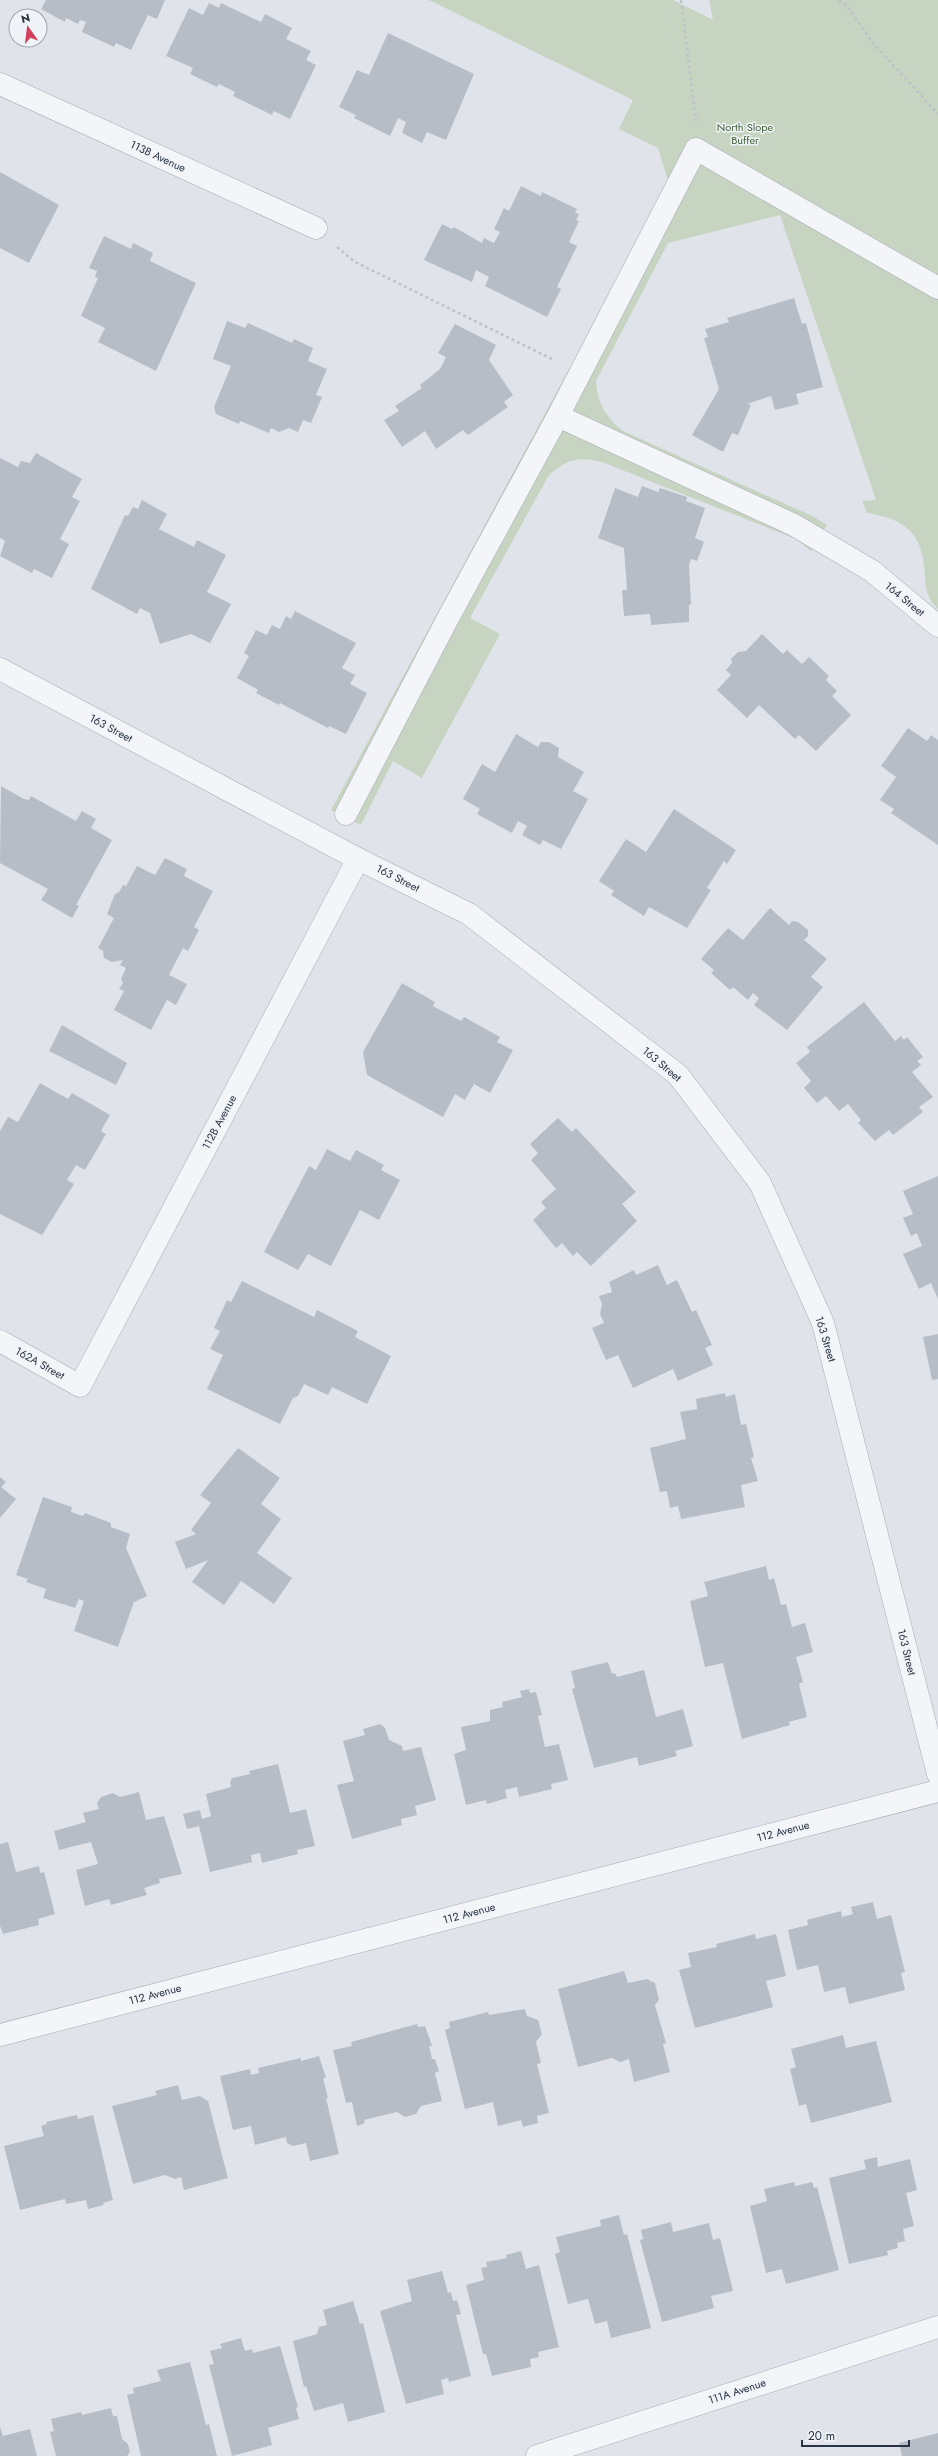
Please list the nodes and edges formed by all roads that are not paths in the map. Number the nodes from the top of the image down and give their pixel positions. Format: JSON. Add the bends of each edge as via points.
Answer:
{"nodes":[{"id":1,"x":0,"y":84,"type":"edge"},
{"id":2,"x":316,"y":228,"type":"dead end"},
{"id":3,"x":938,"y":288,"type":"edge"},
{"id":4,"x":558,"y":416,"type":"junction"},
{"id":5,"x":938,"y":626,"type":"edge"},
{"id":6,"x":0,"y":669,"type":"edge"},
{"id":7,"x":346,"y":814,"type":"dead end"},
{"id":8,"x":358,"y":859,"type":"junction"},
{"id":9,"x":0,"y":1341,"type":"edge"},
{"id":10,"x":80,"y":1386,"type":"joint"},
{"id":11,"x":938,"y":1774,"type":"edge"},
{"id":12,"x":938,"y":1791,"type":"edge"},
{"id":13,"x":0,"y":2035,"type":"edge"},
{"id":14,"x":938,"y":2327,"type":"edge"},
{"id":15,"x":537,"y":2456,"type":"edge"}],
"edges":[{"from":1,"to":2,"type":"street","name":"113B Avenue"},
{"from":3,"to":4,"type":"street","via":[[696,149]]},
{"from":4,"to":5,"type":"street","name":"164 Street","via":[[794,525],[872,571]]},
{"from":4,"to":7,"type":"street","via":[[447,620]]},
{"from":6,"to":8,"type":"street","name":"163 Street"},
{"from":8,"to":10,"type":"street","name":"112B Avenue"},
{"from":8,"to":11,"type":"street","name":"163 Street","via":[[469,914],[678,1075],[760,1183],[823,1323]]},
{"from":9,"to":10,"type":"street","name":"162A Street"},
{"from":12,"to":13,"type":"street","name":"112 Avenue"},
{"from":14,"to":15,"type":"street","name":"111A Avenue"}]}
